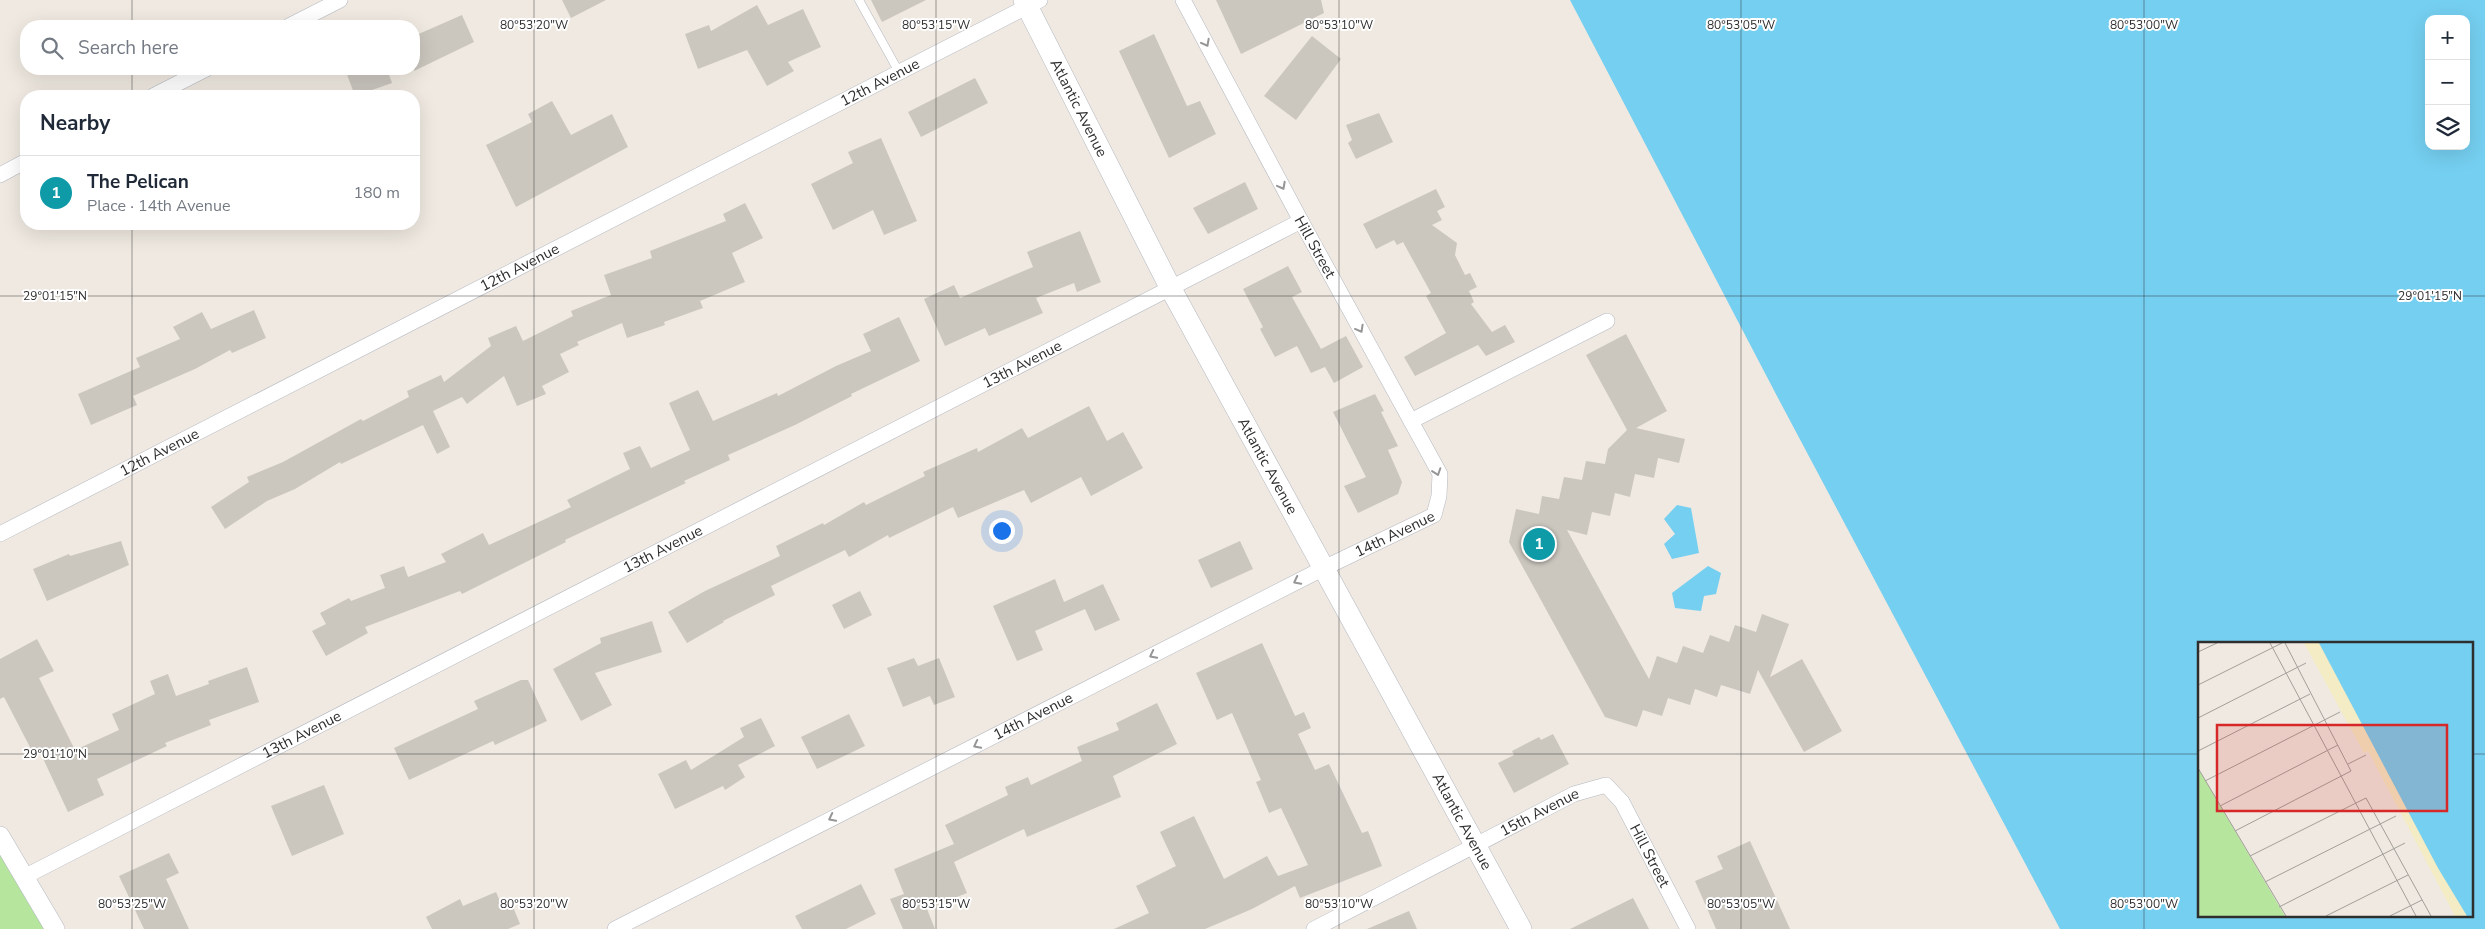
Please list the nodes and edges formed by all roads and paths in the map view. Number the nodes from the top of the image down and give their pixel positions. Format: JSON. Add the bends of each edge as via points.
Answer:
{"nodes":[{"id":1,"x":340,"y":0,"type":"edge"},
{"id":2,"x":859,"y":0,"type":"edge"},
{"id":3,"x":1183,"y":0,"type":"edge"},
{"id":4,"x":1030,"y":2,"type":"edge"},
{"id":5,"x":301,"y":20,"type":"edge"},
{"id":6,"x":899,"y":72,"type":"junction"},
{"id":7,"x":194,"y":75,"type":"edge"},
{"id":8,"x":164,"y":90,"type":"edge"},
{"id":9,"x":20,"y":164,"type":"edge"},
{"id":10,"x":0,"y":175,"type":"edge"},
{"id":11,"x":1301,"y":221,"type":"junction"},
{"id":12,"x":1172,"y":289,"type":"junction"},
{"id":13,"x":1607,"y":321,"type":"dead end"},
{"id":14,"x":1411,"y":421,"type":"junction"},
{"id":15,"x":1440,"y":496,"type":"joint"},
{"id":16,"x":0,"y":534,"type":"edge"},
{"id":17,"x":1324,"y":568,"type":"junction"},
{"id":18,"x":1606,"y":785,"type":"joint"},
{"id":19,"x":0,"y":836,"type":"edge"},
{"id":20,"x":1476,"y":846,"type":"junction"},
{"id":21,"x":24,"y":877,"type":"junction"},
{"id":22,"x":55,"y":929,"type":"edge"},
{"id":23,"x":615,"y":929,"type":"edge"},
{"id":24,"x":1314,"y":929,"type":"edge"},
{"id":25,"x":1521,"y":929,"type":"edge"},
{"id":26,"x":1688,"y":929,"type":"edge"}],
"edges":[{"from":1,"to":5,"type":"street"},
{"from":2,"to":6,"type":"lane"},
{"from":3,"to":11,"type":"street","name":"Hill Street","one_way":true},
{"from":4,"to":6,"type":"street","name":"12th Avenue"},
{"from":4,"to":12,"type":"main road","name":"Atlantic Avenue"},
{"from":6,"to":16,"type":"street","name":"12th Avenue"},
{"from":7,"to":8,"type":"street"},
{"from":9,"to":10,"type":"street"},
{"from":11,"to":12,"type":"street","name":"13th Avenue"},
{"from":11,"to":14,"type":"street","name":"Hill Street","one_way":true},
{"from":12,"to":17,"type":"main road","name":"Atlantic Avenue"},
{"from":12,"to":21,"type":"street","name":"13th Avenue"},
{"from":13,"to":14,"type":"street"},
{"from":14,"to":15,"type":"street","name":"Hill Street","one_way":true,"via":[[1440,474]]},
{"from":15,"to":17,"type":"street","name":"14th Avenue","via":[[1434,515]]},
{"from":17,"to":20,"type":"main road","name":"Atlantic Avenue"},
{"from":17,"to":23,"type":"street","name":"14th Avenue","one_way":true},
{"from":18,"to":20,"type":"street","name":"15th Avenue","via":[[1574,794]]},
{"from":18,"to":26,"type":"street","name":"Hill Street","via":[[1622,802]]},
{"from":19,"to":21,"type":"street"},
{"from":20,"to":24,"type":"street","name":"15th Avenue"},
{"from":20,"to":25,"type":"main road","name":"Atlantic Avenue"},
{"from":21,"to":22,"type":"street"}]}
